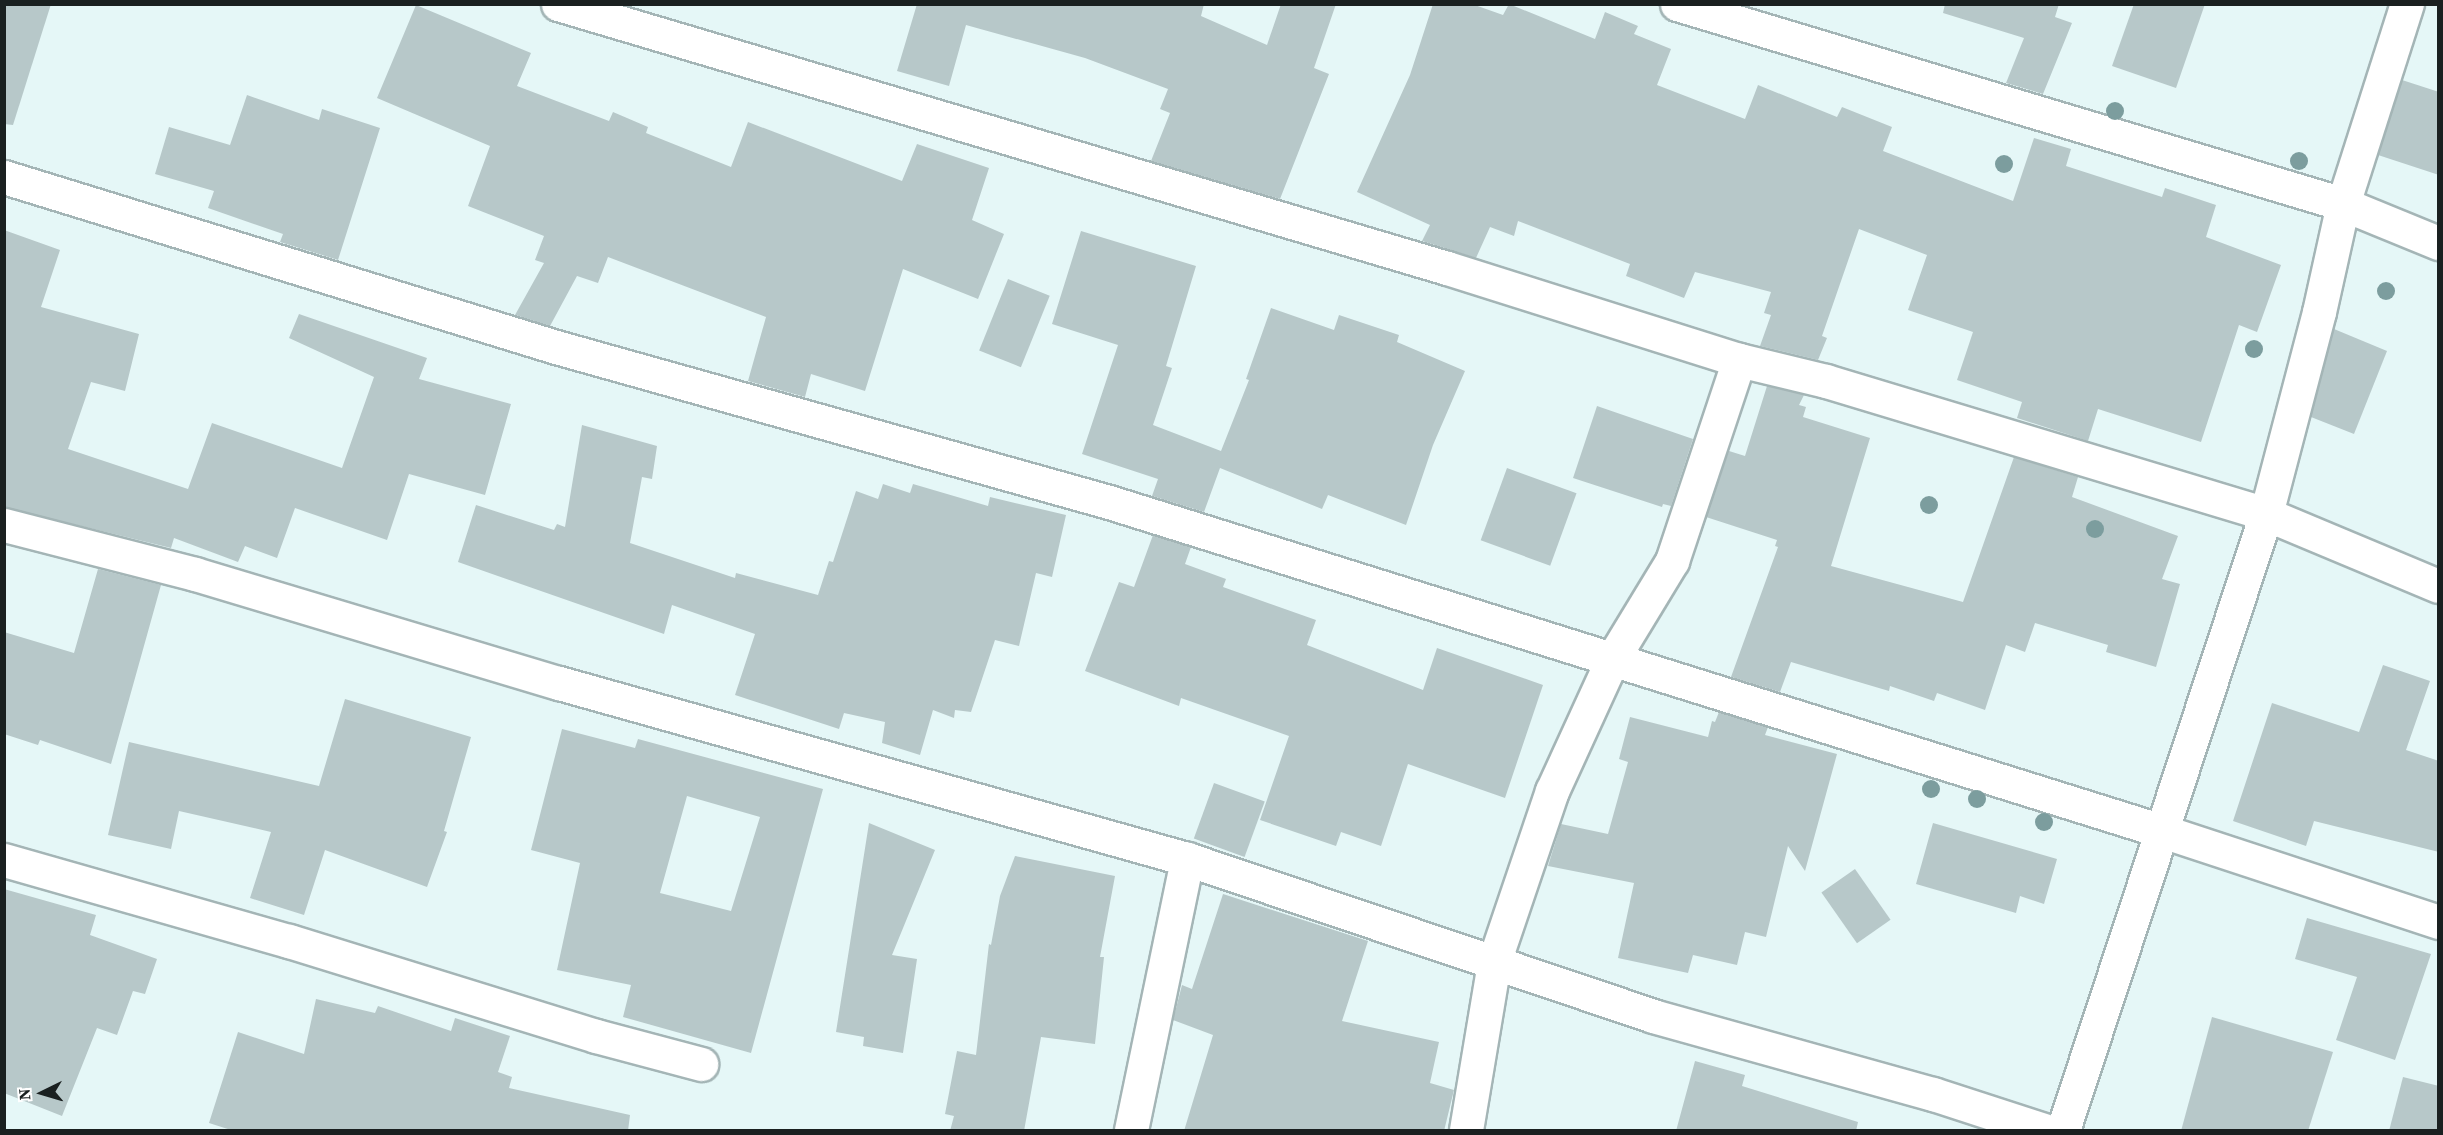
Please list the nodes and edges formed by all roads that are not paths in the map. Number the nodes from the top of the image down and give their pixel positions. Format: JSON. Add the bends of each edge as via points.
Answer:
{"nodes":[{"id":1,"x":558,"y":4,"type":"edge"},
{"id":2,"x":1677,"y":4,"type":"edge"},
{"id":3,"x":2406,"y":4,"type":"edge"},
{"id":4,"x":4,"y":177,"type":"edge"},
{"id":5,"x":2343,"y":204,"type":"junction"},
{"id":6,"x":2439,"y":243,"type":"edge"},
{"id":7,"x":1739,"y":360,"type":"junction"},
{"id":8,"x":2266,"y":514,"type":"junction"},
{"id":9,"x":4,"y":525,"type":"edge"},
{"id":10,"x":2439,"y":586,"type":"edge"},
{"id":11,"x":1612,"y":658,"type":"junction"},
{"id":12,"x":2159,"y":831,"type":"junction"},
{"id":13,"x":4,"y":860,"type":"edge"},
{"id":14,"x":1187,"y":860,"type":"junction"},
{"id":15,"x":2439,"y":922,"type":"edge"},
{"id":16,"x":1494,"y":962,"type":"junction"},
{"id":17,"x":701,"y":1064,"type":"dead end"},
{"id":18,"x":1131,"y":1131,"type":"edge"},
{"id":19,"x":1466,"y":1131,"type":"edge"},
{"id":20,"x":2044,"y":1131,"type":"edge"},
{"id":21,"x":2063,"y":1131,"type":"edge"}],
"edges":[{"from":1,"to":7,"type":"street","via":[[1447,268]]},
{"from":2,"to":5,"type":"street"},
{"from":3,"to":5,"type":"street"},
{"from":4,"to":11,"type":"street","via":[[556,347],[1109,502]]},
{"from":5,"to":6,"type":"street"},
{"from":5,"to":8,"type":"street"},
{"from":7,"to":8,"type":"street","via":[[1826,381]]},
{"from":7,"to":11,"type":"street","via":[[1672,561]]},
{"from":8,"to":10,"type":"street"},
{"from":8,"to":12,"type":"street"},
{"from":9,"to":14,"type":"street","via":[[195,574],[571,686]]},
{"from":11,"to":12,"type":"street"},
{"from":11,"to":16,"type":"street","via":[[1552,791]]},
{"from":12,"to":15,"type":"street"},
{"from":12,"to":21,"type":"street"},
{"from":13,"to":17,"type":"street"},
{"from":14,"to":16,"type":"street"},
{"from":14,"to":18,"type":"street"},
{"from":16,"to":19,"type":"street"},
{"from":16,"to":20,"type":"street","via":[[1653,1016],[1933,1094]]}]}
